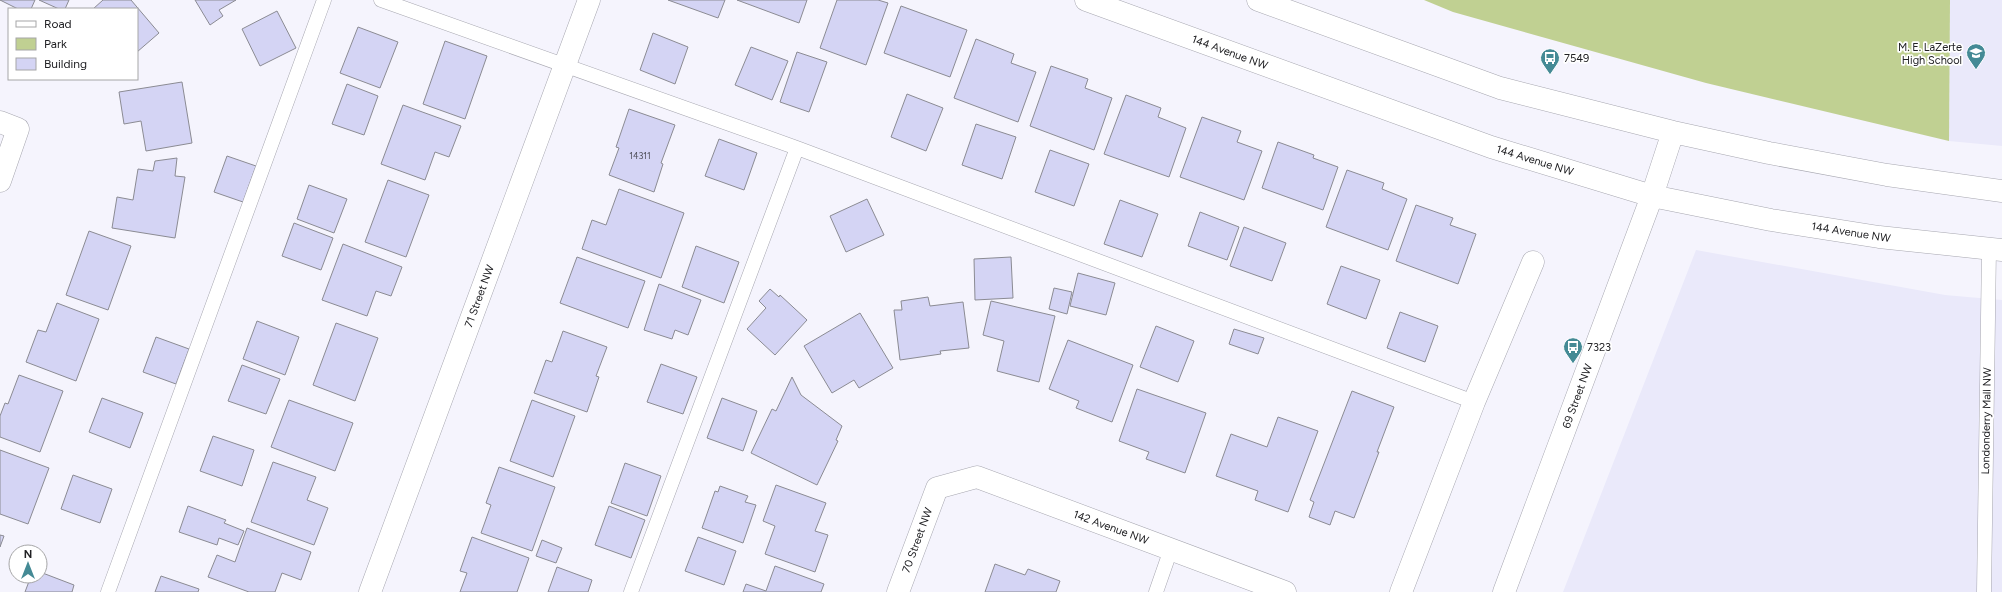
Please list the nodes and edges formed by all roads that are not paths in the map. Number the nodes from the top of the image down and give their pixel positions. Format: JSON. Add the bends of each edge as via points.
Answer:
{"nodes":[{"id":1,"x":324,"y":0,"type":"edge"},
{"id":2,"x":381,"y":0,"type":"edge"},
{"id":3,"x":590,"y":0,"type":"edge"},
{"id":4,"x":1086,"y":0,"type":"edge"},
{"id":5,"x":1258,"y":0,"type":"edge"},
{"id":6,"x":564,"y":66,"type":"junction"},
{"id":7,"x":9,"y":126,"type":"edge"},
{"id":8,"x":1673,"y":132,"type":"junction"},
{"id":9,"x":797,"y":148,"type":"junction"},
{"id":10,"x":0,"y":181,"type":"edge"},
{"id":11,"x":2002,"y":191,"type":"edge"},
{"id":12,"x":1652,"y":196,"type":"junction"},
{"id":13,"x":1996,"y":250,"type":"edge"},
{"id":14,"x":1533,"y":262,"type":"dead end"},
{"id":15,"x":1474,"y":402,"type":"junction"},
{"id":16,"x":937,"y":488,"type":"joint"},
{"id":17,"x":1171,"y":549,"type":"junction"},
{"id":18,"x":108,"y":592,"type":"edge"},
{"id":19,"x":370,"y":592,"type":"edge"},
{"id":20,"x":631,"y":592,"type":"edge"},
{"id":21,"x":898,"y":592,"type":"edge"},
{"id":22,"x":1156,"y":592,"type":"edge"},
{"id":23,"x":1285,"y":592,"type":"edge"},
{"id":24,"x":1401,"y":592,"type":"edge"},
{"id":25,"x":1504,"y":592,"type":"edge"},
{"id":26,"x":1984,"y":592,"type":"edge"}],
"edges":[{"from":1,"to":18,"type":"lane"},
{"from":2,"to":6,"type":"lane"},
{"from":3,"to":6,"type":"street","name":"71 Street NW"},
{"from":4,"to":12,"type":"street","name":"144 Avenue NW","via":[[1491,147]]},
{"from":5,"to":8,"type":"street","via":[[1500,88]]},
{"from":6,"to":9,"type":"lane"},
{"from":6,"to":19,"type":"street","name":"71 Street NW"},
{"from":7,"to":10,"type":"street"},
{"from":8,"to":11,"type":"street","via":[[1880,173]]},
{"from":8,"to":12,"type":"street","name":"69 Street NW"},
{"from":9,"to":15,"type":"lane"},
{"from":9,"to":20,"type":"lane"},
{"from":12,"to":13,"type":"street","name":"144 Avenue NW","via":[[1771,220],[1871,236]]},
{"from":12,"to":25,"type":"street","name":"69 Street NW"},
{"from":13,"to":26,"type":"lane","name":"Londonderry Mall NW"},
{"from":14,"to":15,"type":"street"},
{"from":15,"to":24,"type":"street"},
{"from":16,"to":17,"type":"street","name":"142 Avenue NW","via":[[978,477]]},
{"from":16,"to":21,"type":"street","name":"70 Street NW"},
{"from":17,"to":22,"type":"lane"},
{"from":17,"to":23,"type":"street","name":"142 Avenue NW"}]}
